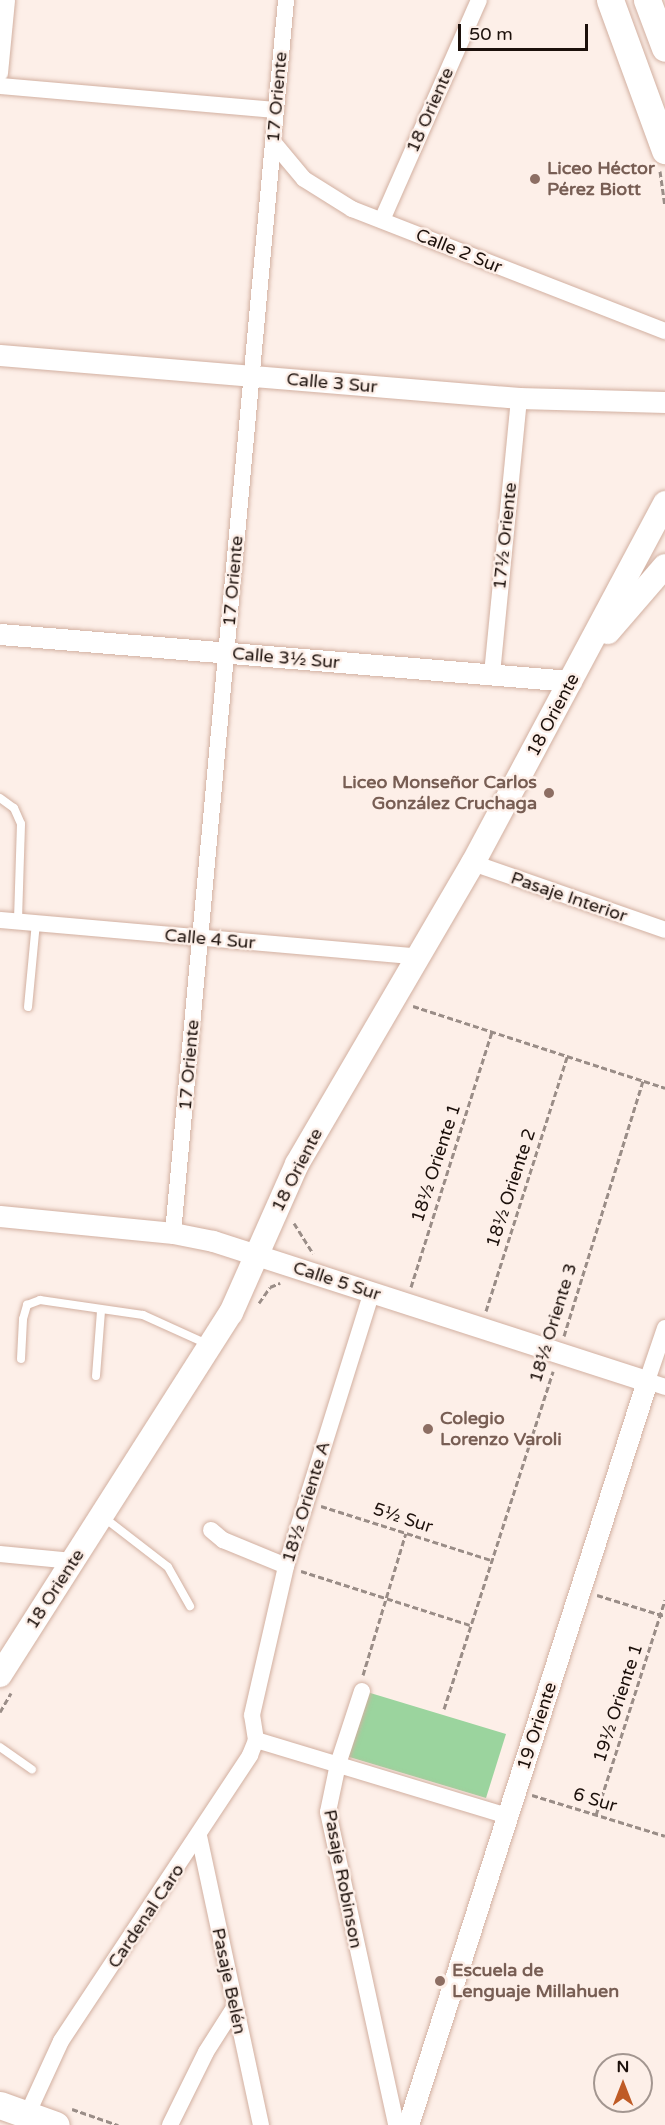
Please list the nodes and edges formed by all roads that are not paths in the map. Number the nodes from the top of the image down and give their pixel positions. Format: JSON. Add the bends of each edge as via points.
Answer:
{"nodes":[{"id":1,"x":7,"y":0,"type":"edge"},
{"id":2,"x":286,"y":0,"type":"edge"},
{"id":3,"x":479,"y":0,"type":"edge"},
{"id":4,"x":610,"y":0,"type":"edge"},
{"id":5,"x":647,"y":0,"type":"edge"},
{"id":6,"x":665,"y":48,"type":"edge"},
{"id":7,"x":0,"y":73,"type":"edge"},
{"id":8,"x":0,"y":86,"type":"edge"},
{"id":9,"x":276,"y":110,"type":"junction"},
{"id":10,"x":273,"y":142,"type":"junction"},
{"id":11,"x":665,"y":150,"type":"edge"},
{"id":12,"x":382,"y":220,"type":"junction"},
{"id":13,"x":665,"y":331,"type":"edge"},
{"id":14,"x":0,"y":355,"type":"edge"},
{"id":15,"x":251,"y":376,"type":"junction"},
{"id":16,"x":519,"y":399,"type":"junction"},
{"id":17,"x":665,"y":402,"type":"edge"},
{"id":18,"x":665,"y":503,"type":"edge"},
{"id":19,"x":664,"y":570,"type":"edge"},
{"id":20,"x":0,"y":634,"type":"edge"},
{"id":21,"x":226,"y":653,"type":"junction"},
{"id":22,"x":584,"y":658,"type":"junction"},
{"id":23,"x":492,"y":674,"type":"junction"},
{"id":24,"x":571,"y":681,"type":"junction"},
{"id":25,"x":0,"y":798,"type":"edge"},
{"id":26,"x":473,"y":863,"type":"junction"},
{"id":27,"x":0,"y":920,"type":"edge"},
{"id":28,"x":18,"y":922,"type":"junction"},
{"id":29,"x":36,"y":923,"type":"junction"},
{"id":30,"x":665,"y":930,"type":"edge"},
{"id":31,"x":201,"y":938,"type":"junction"},
{"id":32,"x":420,"y":957,"type":"junction"},
{"id":33,"x":28,"y":1007,"type":"dead end"},
{"id":34,"x":0,"y":1216,"type":"edge"},
{"id":35,"x":173,"y":1233,"type":"junction"},
{"id":36,"x":259,"y":1256,"type":"junction"},
{"id":37,"x":372,"y":1292,"type":"junction"},
{"id":38,"x":101,"y":1311,"type":"junction"},
{"id":39,"x":665,"y":1328,"type":"edge"},
{"id":40,"x":210,"y":1346,"type":"junction"},
{"id":41,"x":21,"y":1359,"type":"dead end"},
{"id":42,"x":96,"y":1376,"type":"dead end"},
{"id":43,"x":656,"y":1384,"type":"edge"},
{"id":44,"x":102,"y":1516,"type":"junction"},
{"id":45,"x":211,"y":1530,"type":"dead end"},
{"id":46,"x":0,"y":1554,"type":"edge"},
{"id":47,"x":73,"y":1561,"type":"junction"},
{"id":48,"x":286,"y":1566,"type":"junction"},
{"id":49,"x":190,"y":1606,"type":"dead end"},
{"id":50,"x":0,"y":1674,"type":"edge"},
{"id":51,"x":362,"y":1691,"type":"road end"},
{"id":52,"x":256,"y":1740,"type":"junction"},
{"id":53,"x":0,"y":1747,"type":"edge"},
{"id":54,"x":338,"y":1764,"type":"junction"},
{"id":55,"x":32,"y":1769,"type":"dead end"},
{"id":56,"x":508,"y":1816,"type":"junction"},
{"id":57,"x":199,"y":1836,"type":"junction"},
{"id":58,"x":234,"y":2008,"type":"junction"},
{"id":59,"x":0,"y":2105,"type":"edge"},
{"id":60,"x":27,"y":2115,"type":"junction"},
{"id":61,"x":56,"y":2125,"type":"edge"},
{"id":62,"x":170,"y":2125,"type":"edge"},
{"id":63,"x":261,"y":2125,"type":"edge"},
{"id":64,"x":396,"y":2125,"type":"edge"},
{"id":65,"x":408,"y":2125,"type":"edge"}],
"edges":[{"from":1,"to":7,"type":"street"},
{"from":2,"to":9,"type":"street","name":"17 Oriente"},
{"from":3,"to":12,"type":"street","name":"18 Oriente"},
{"from":4,"to":11,"type":"main road"},
{"from":5,"to":6,"type":"main road"},
{"from":8,"to":9,"type":"street"},
{"from":9,"to":10,"type":"street","name":"17 Oriente"},
{"from":10,"to":12,"type":"street","name":"Calle 2 Sur","via":[[291,166],[318,190]]},
{"from":10,"to":15,"type":"street","name":"17 Oriente"},
{"from":12,"to":13,"type":"street","name":"Calle 2 Sur"},
{"from":14,"to":15,"type":"street","name":"Calle 3 Sur"},
{"from":15,"to":16,"type":"street","name":"Calle 3 Sur"},
{"from":15,"to":21,"type":"street","name":"17 Oriente"},
{"from":16,"to":17,"type":"street","name":"Calle 3 Sur"},
{"from":16,"to":23,"type":"street","name":"17½ Oriente"},
{"from":18,"to":22,"type":"main road","name":"18 Oriente"},
{"from":19,"to":22,"type":"main road","name":"18 Oriente"},
{"from":20,"to":21,"type":"street","name":"Calle 3½ Sur"},
{"from":21,"to":23,"type":"street","name":"Calle 3½ Sur"},
{"from":21,"to":31,"type":"street","name":"17 Oriente"},
{"from":22,"to":24,"type":"main road","name":"18 Oriente"},
{"from":23,"to":24,"type":"street","name":"Calle 3½ Sur"},
{"from":24,"to":26,"type":"main road","name":"18 Oriente"},
{"from":25,"to":28,"type":"lane","via":[[15,808],[21,824]]},
{"from":26,"to":30,"type":"street","name":"Pasaje Interior"},
{"from":26,"to":32,"type":"main road","name":"18 Oriente"},
{"from":27,"to":28,"type":"street","name":"Calle 4 Sur"},
{"from":28,"to":29,"type":"street","name":"Calle 4 Sur"},
{"from":29,"to":31,"type":"street","name":"Calle 4 Sur"},
{"from":29,"to":33,"type":"lane"},
{"from":31,"to":32,"type":"street","name":"Calle 4 Sur"},
{"from":31,"to":35,"type":"street","name":"17 Oriente"},
{"from":32,"to":36,"type":"main road","name":"18 Oriente","via":[[297,1164]]},
{"from":34,"to":35,"type":"street","name":"Calle 5 Sur"},
{"from":35,"to":36,"type":"street","name":"Calle 5 Sur"},
{"from":36,"to":37,"type":"street","name":"Calle 5 Sur"},
{"from":36,"to":40,"type":"main road","name":"18 Oriente"},
{"from":37,"to":43,"type":"street","name":"Calle 5 Sur"},
{"from":37,"to":48,"type":"street","name":"18½ Oriente A"},
{"from":38,"to":40,"type":"lane","via":[[143,1315]]},
{"from":38,"to":41,"type":"lane","via":[[59,1301],[27,1305]]},
{"from":38,"to":42,"type":"lane"},
{"from":39,"to":43,"type":"street","name":"19 Oriente"},
{"from":40,"to":44,"type":"main road","name":"18 Oriente"},
{"from":43,"to":56,"type":"street","name":"19 Oriente","via":[[580,1590]]},
{"from":44,"to":47,"type":"main road","name":"18 Oriente"},
{"from":44,"to":49,"type":"lane","via":[[168,1567]]},
{"from":45,"to":48,"type":"street","via":[[223,1540]]},
{"from":46,"to":47,"type":"street"},
{"from":47,"to":50,"type":"main road","name":"18 Oriente"},
{"from":48,"to":52,"type":"street","name":"18½ Oriente A","via":[[252,1715]]},
{"from":51,"to":54,"type":"street","name":"Pasaje Robinson"},
{"from":52,"to":54,"type":"street"},
{"from":52,"to":57,"type":"street","name":"Cardenal Caro"},
{"from":53,"to":55,"type":"lane"},
{"from":54,"to":56,"type":"street"},
{"from":54,"to":64,"type":"street","name":"Pasaje Robinson","via":[[328,1812]]},
{"from":56,"to":65,"type":"street","name":"19 Oriente"},
{"from":57,"to":58,"type":"street","name":"Pasaje Belén"},
{"from":57,"to":60,"type":"street","name":"Cardenal Caro","via":[[56,2051]]},
{"from":58,"to":62,"type":"street","via":[[206,2052]]},
{"from":58,"to":63,"type":"street","name":"Pasaje Belén"},
{"from":59,"to":60,"type":"main road"},
{"from":60,"to":61,"type":"main road"}]}
